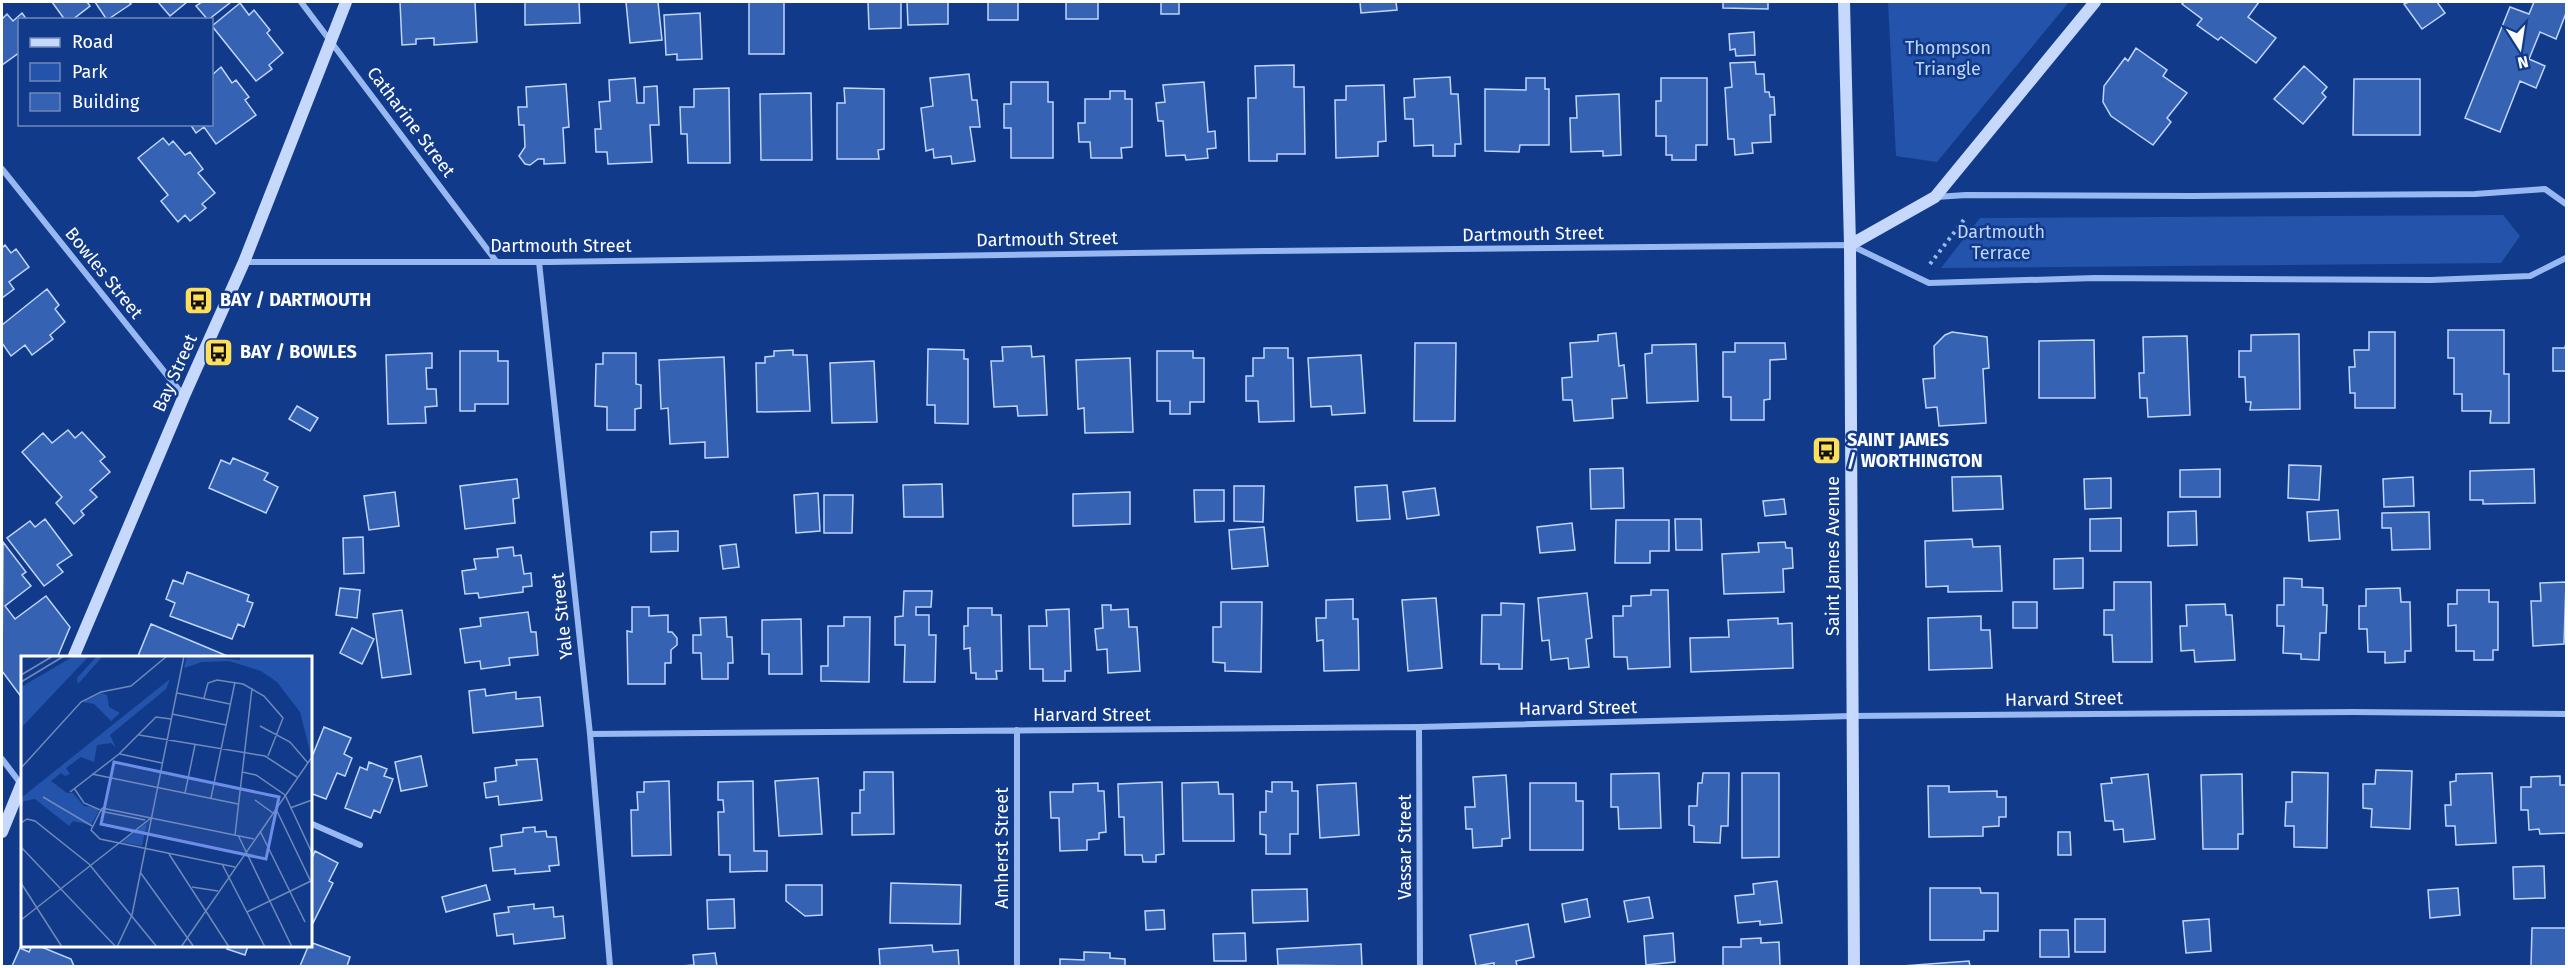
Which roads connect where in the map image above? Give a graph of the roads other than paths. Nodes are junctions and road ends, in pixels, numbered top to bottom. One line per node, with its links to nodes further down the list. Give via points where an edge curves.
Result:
1 (302, 2): 5 (street, Catharine Street)
2 (346, 2): 5 (main road, Bay Street)
3 (1844, 2): 9 (main road, Saint James Avenue)
4 (2095, 2): 7 (main road)
5 (330, 38): 11 (street, Catharine Street); 12 (main road, Bay Street)
6 (2, 169): 14 (street, Bowles Street)
7 (1935, 197): 8 (street, via 2475,194 2545,189); 9 (main road)
8 (2566, 204)
9 (1850, 245): 10 (street, via 1929,283 2095,278 2431,280 2530,276); 13 (street, Dartmouth Street); 17 (main road, Saint James Avenue)
10 (2566, 258)
11 (496, 261): 12 (street, Dartmouth Street); 13 (street, Dartmouth Street)
12 (244, 262): 14 (main road, Bay Street)
13 (539, 262): 20 (street, Yale Street)
14 (184, 396): 15 (main road, Bay Street)
15 (74, 656)
16 (2566, 714): 17 (street, Harvard Street)
17 (1852, 716): 18 (street, Harvard Street); 30 (main road, Saint James Avenue)
18 (1419, 727): 19 (street, Harvard Street); 29 (street, Vassar Street)
19 (1017, 730): 20 (street, Harvard Street); 28 (street, Amherst Street)
20 (590, 734): 27 (street, Yale Street)
21 (2, 759): 22 (street)
22 (21, 783)
23 (21, 786): 25 (main road)
24 (312, 824): 26 (street)
25 (2, 832)
26 (360, 844)
27 (610, 966)
28 (1017, 966)
29 (1420, 966)
30 (1854, 966)

